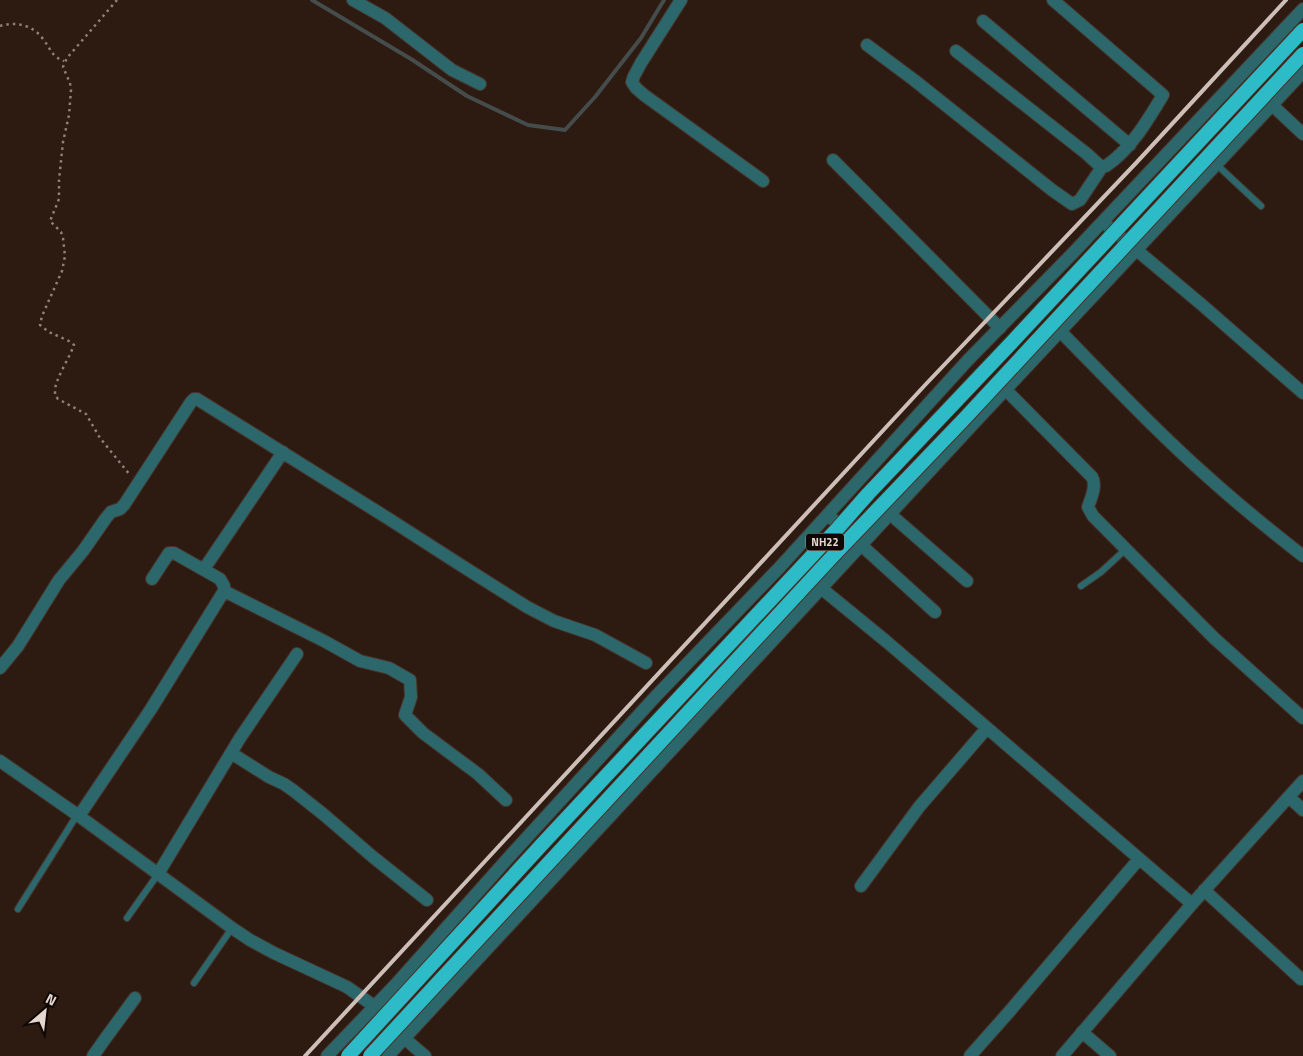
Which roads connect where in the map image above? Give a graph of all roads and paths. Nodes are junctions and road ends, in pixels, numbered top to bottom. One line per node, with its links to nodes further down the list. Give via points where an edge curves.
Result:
1 (117, 0): 12 (path)
2 (353, 0): 14 (street, via 385,18 452,70)
3 (681, 0): 21 (street, via 632,82 644,95)
4 (1053, 0): 17 (street, via 1163,94)
5 (1303, 9): 23 (street)
6 (983, 21): 17 (street)
7 (0, 26): 12 (path, via 14,23 32,28 56,58)
8 (1303, 30): 74 (highway, NH22, bridge)
9 (867, 45): 19 (street, via 1072,204 1080,200)
10 (956, 50): 19 (street)
11 (1303, 54): 75 (highway, NH22, bridge)
12 (64, 62): 30 (path, via 71,95 63,142 59,199 50,221 64,238 65,256 40,325 74,346 57,382 56,396 88,416 100,438)
13 (1303, 72): 15 (street)
14 (480, 84)
15 (1272, 105): 16 (street); 20 (street)
16 (1303, 134)
17 (1130, 144): 19 (street, via 1109,164)
18 (833, 160): 25 (street)
19 (1094, 160)
20 (1216, 164): 22 (lane); 24 (street)
21 (763, 181)
22 (1261, 206)
23 (1103, 222): 24 (street); 25 (street)
24 (1136, 250): 26 (street); 28 (street)
25 (1000, 328): 32 (street)
26 (1060, 332): 27 (street); 35 (street, via 1209,479)
27 (1005, 389): 31 (street); 34 (street, via 1092,477 1094,486 1083,507)
28 (1303, 393)
29 (283, 452): 30 (street, via 195,399); 36 (street); 44 (street, via 527,607 554,621 595,635)
30 (138, 484): 45 (street, via 122,507 106,518 59,580 18,646)
31 (890, 514): 33 (street); 38 (street)
32 (828, 515): 33 (street); 64 (street, via 656,696)
33 (861, 545): 40 (street); 42 (street)
34 (1126, 549): 39 (lane); 46 (street, via 1214,638)
35 (1303, 556)
36 (204, 569): 37 (street, via 172,552); 41 (street, via 223,582)
37 (152, 579)
38 (967, 581)
39 (1081, 586)
40 (821, 588): 47 (street); 67 (street)
41 (224, 591): 52 (street, via 360,661 389,668 410,680 411,698 406,715 423,733 478,774); 54 (street, via 151,709)
42 (935, 612)
43 (297, 654): 48 (street)
44 (646, 662)
45 (0, 668)
46 (1303, 718)
47 (987, 728): 55 (street); 57 (street, via 919,807)
48 (231, 753): 56 (street); 59 (street, via 294,791)
49 (0, 761): 54 (street)
50 (1303, 781): 51 (street)
51 (1289, 797): 53 (street); 58 (street)
52 (506, 800)
53 (1303, 810)
54 (78, 815): 56 (street); 61 (lane)
55 (1139, 859): 60 (street); 78 (street)
56 (158, 874): 62 (lane); 63 (street)
57 (861, 886)
58 (1204, 890): 60 (street); 65 (street)
59 (427, 900)
60 (1192, 904): 70 (street)
61 (18, 909)
62 (126, 918)
63 (232, 928): 66 (lane); 69 (street, via 274,953 347,986)
64 (416, 962): 67 (street); 69 (street)
65 (1301, 979)
66 (194, 983)
67 (448, 990): 71 (street)
68 (135, 998): 72 (street)
69 (374, 1006): 73 (street)
70 (1082, 1032): 79 (street); 80 (street)
71 (404, 1038): 76 (street); 77 (street)
72 (93, 1056)
73 (327, 1056)
74 (348, 1056)
75 (370, 1056)
76 (388, 1056)
77 (424, 1056)
78 (970, 1056)
79 (1062, 1056)
80 (1110, 1056)

